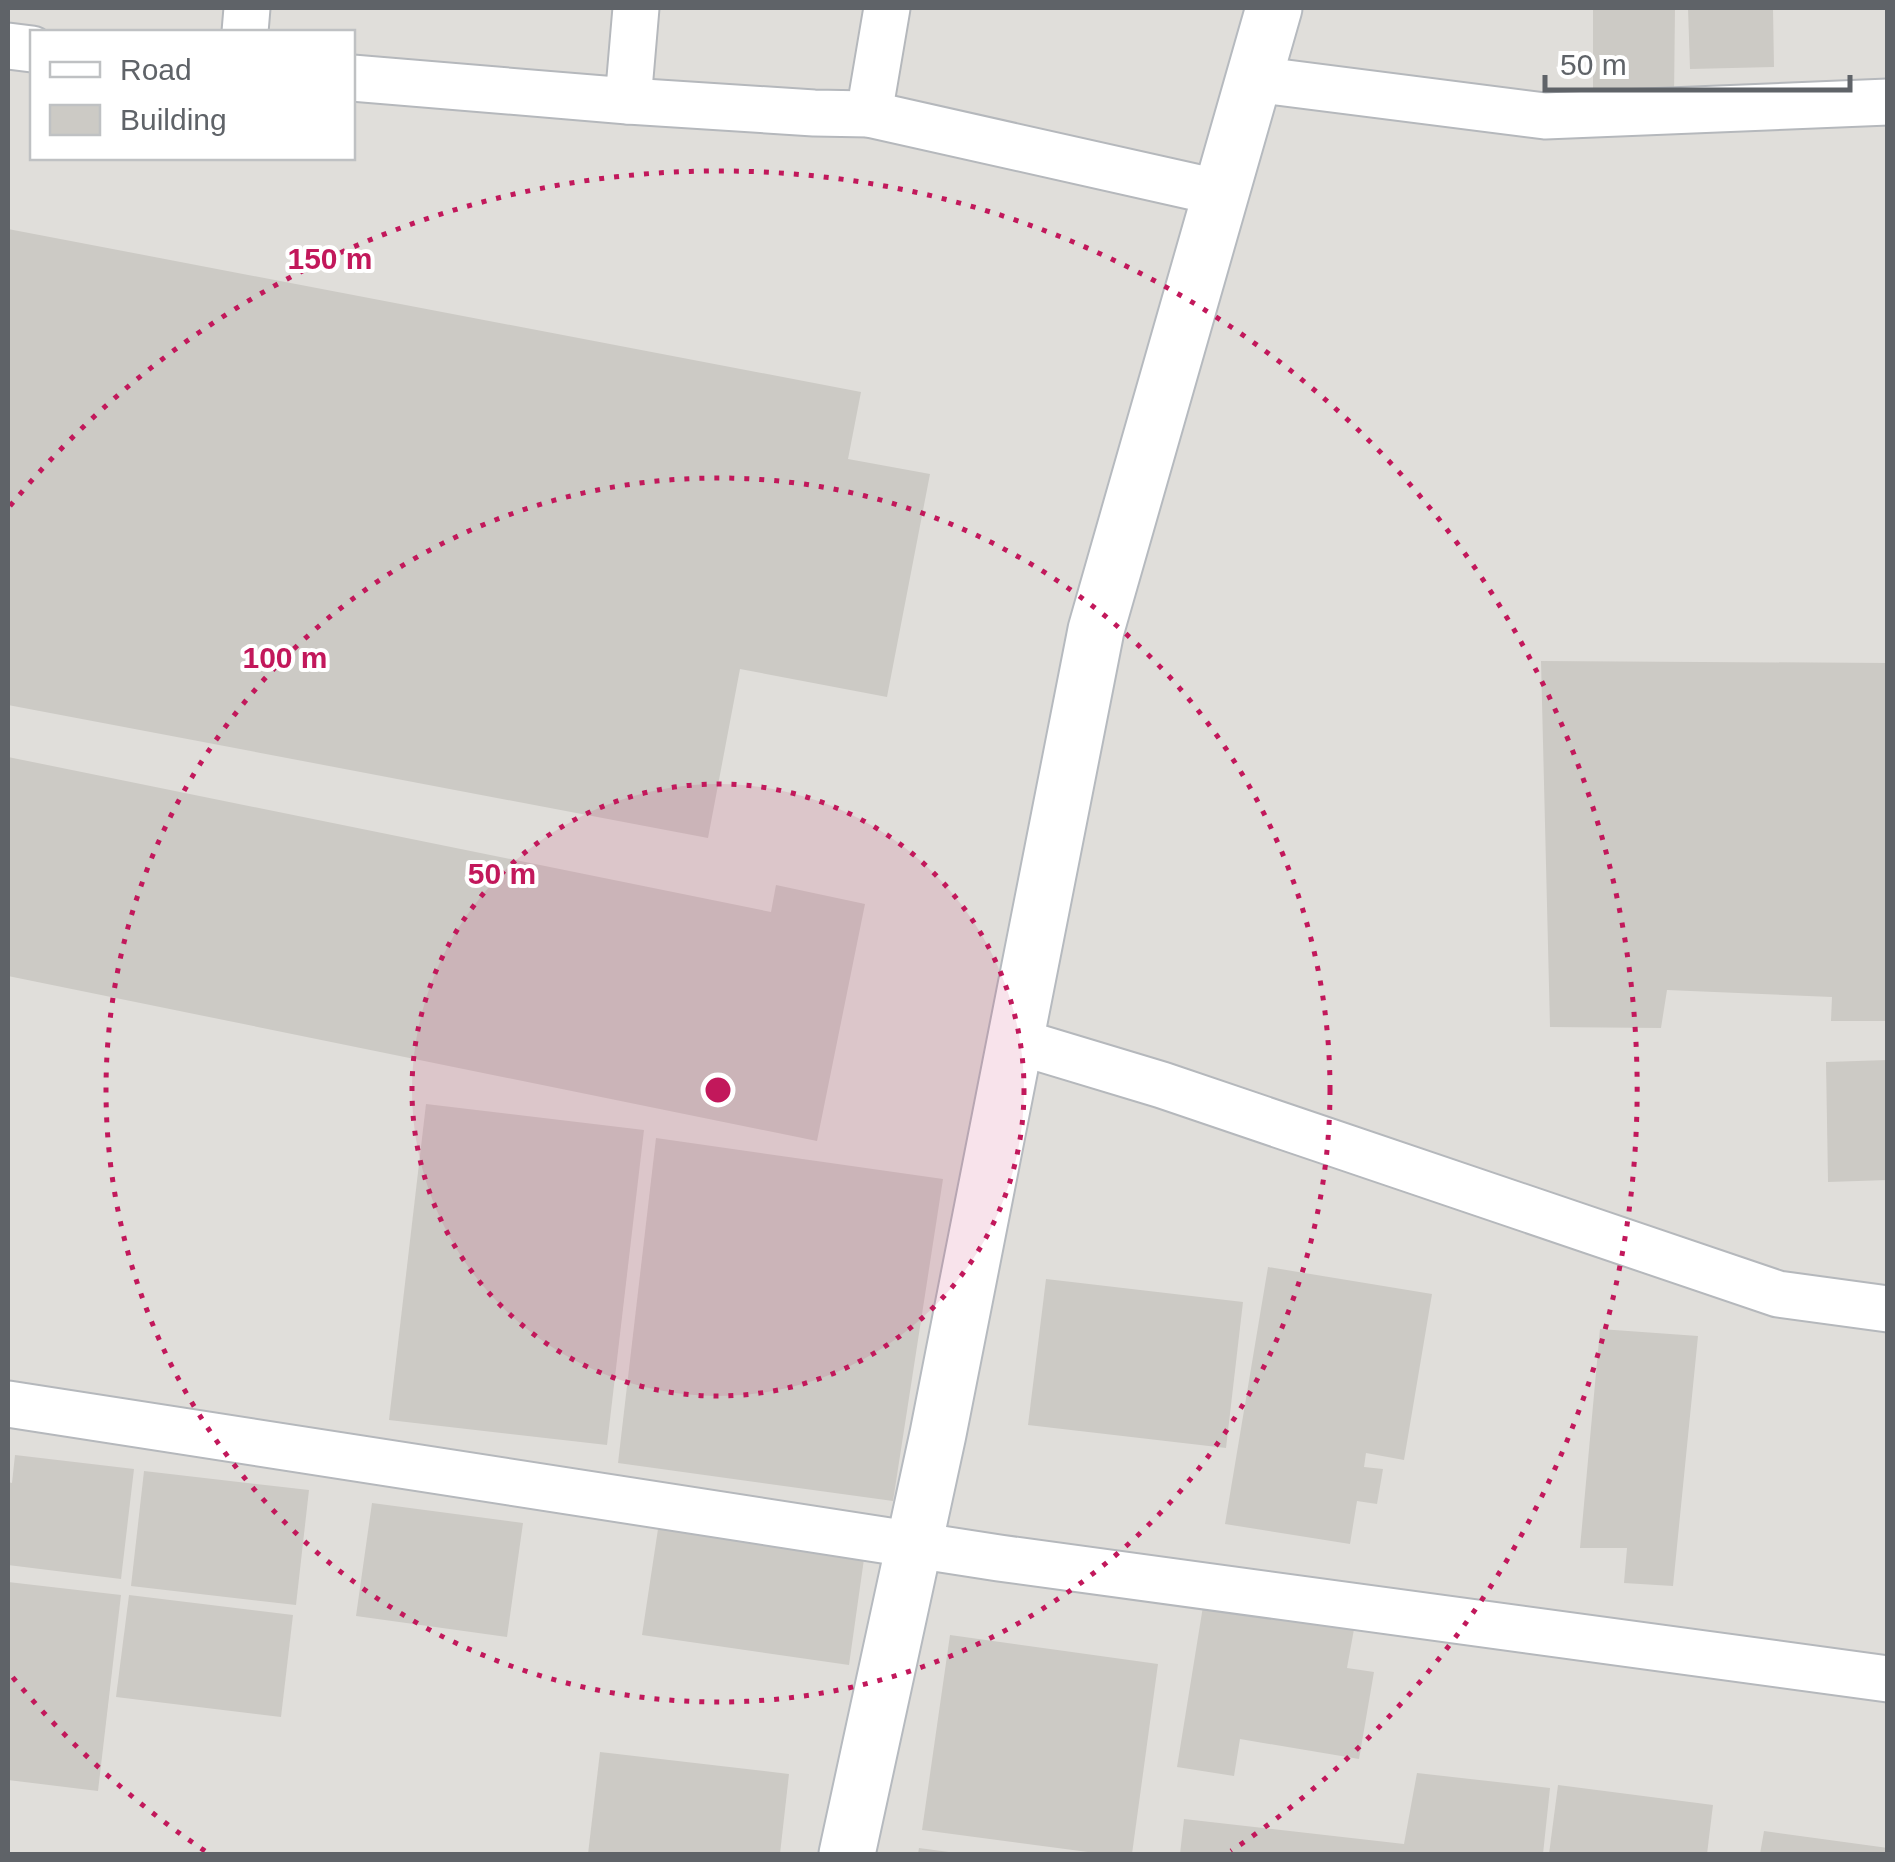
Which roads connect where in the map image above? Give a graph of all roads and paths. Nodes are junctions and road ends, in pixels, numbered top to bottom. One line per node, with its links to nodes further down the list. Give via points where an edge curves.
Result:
1 (636, 8): 6 (street)
2 (887, 8): 8 (street)
3 (1274, 8): 5 (street)
4 (355, 78): 6 (street)
5 (1254, 79): 7 (street, via 1545,116); 9 (street)
6 (628, 101): 8 (street)
7 (1888, 102)
8 (869, 114): 9 (street)
9 (1221, 193): 10 (street, via 1096,630)
10 (1016, 1040): 11 (street, via 1778,1294); 13 (street)
11 (1888, 1310)
12 (8, 1404): 13 (street)
13 (915, 1545): 14 (street); 15 (street)
14 (1888, 1679)
15 (847, 1854)

